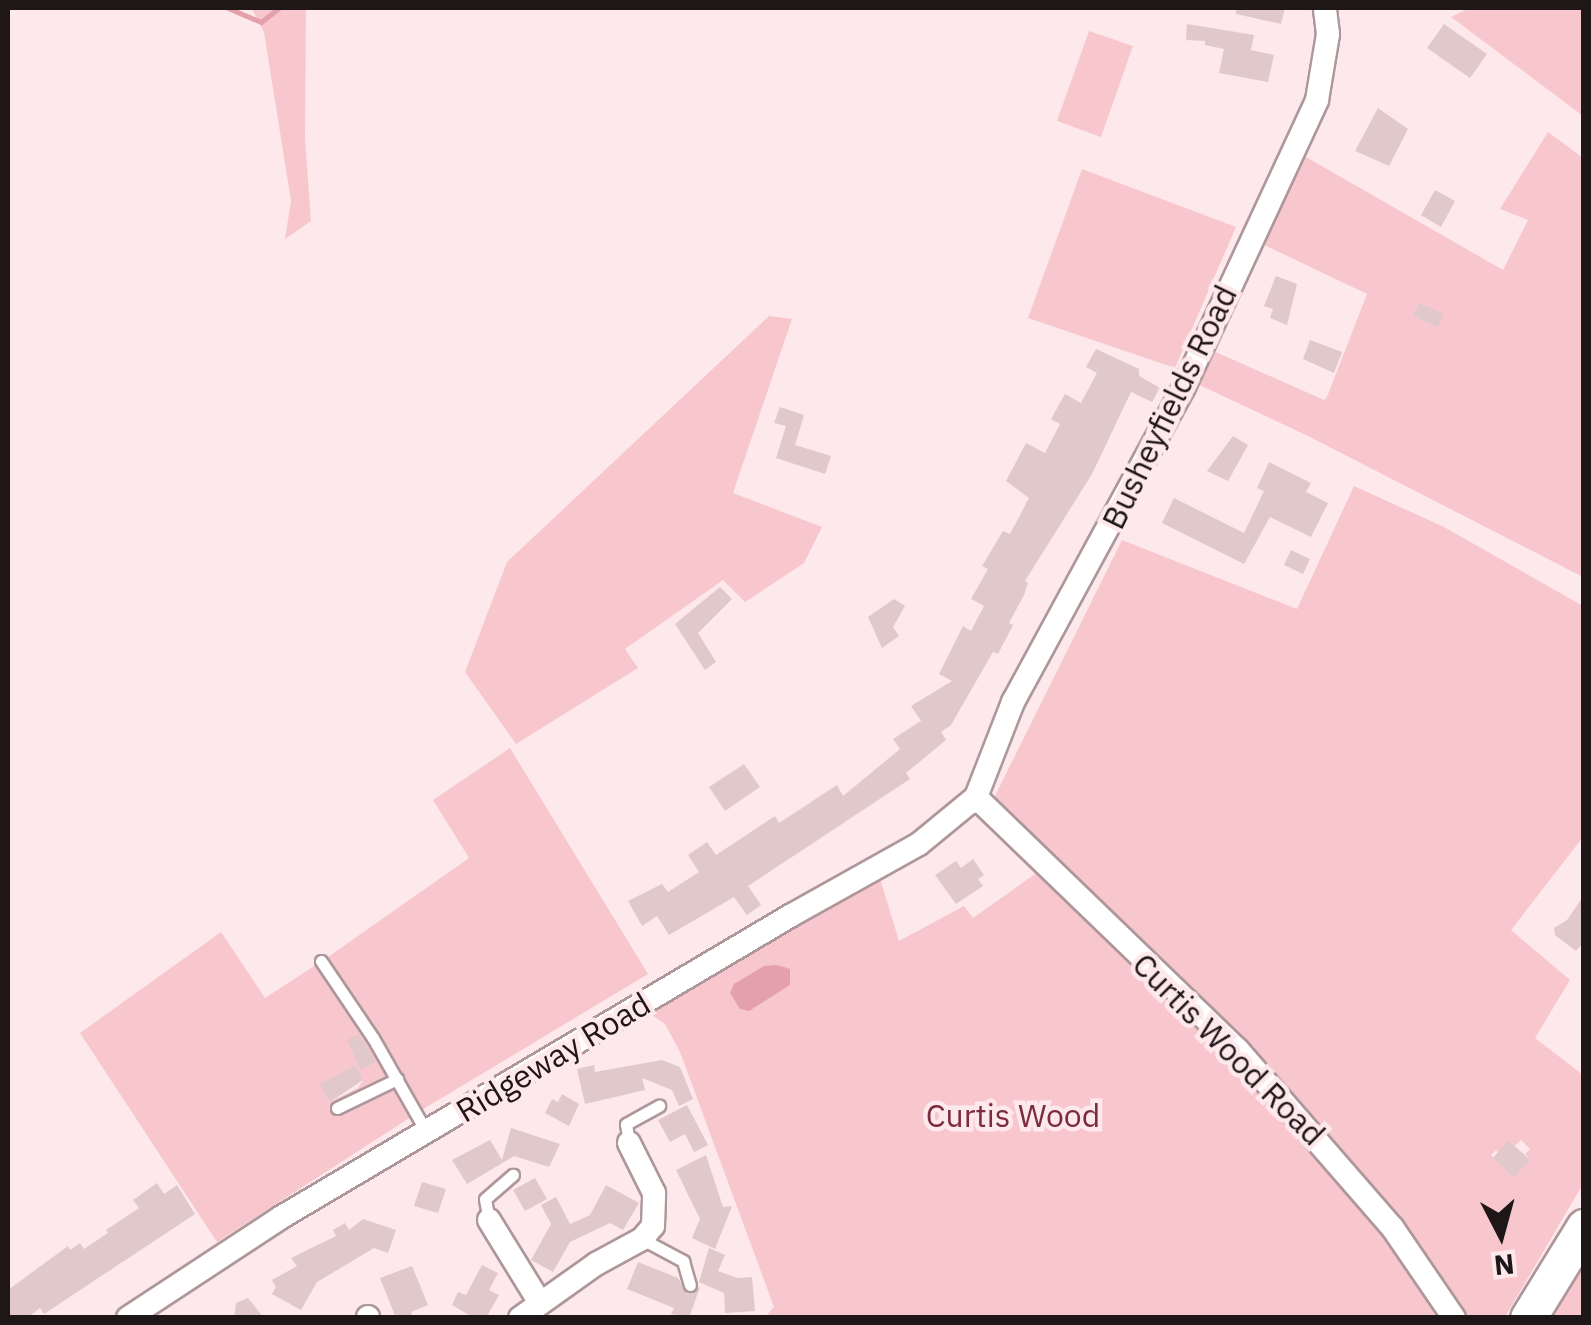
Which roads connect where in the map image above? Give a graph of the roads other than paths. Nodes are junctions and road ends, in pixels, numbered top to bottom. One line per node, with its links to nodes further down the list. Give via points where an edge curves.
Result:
1 (1326, 8): 2 (street, Busheyfields Road, via 1317,100 1184,387 1013,702)
2 (976, 800): 7 (street, Ridgeway Road, via 919,844); 16 (street, Curtis Wood Road, via 1238,1050 1392,1227)
3 (321, 961): 4 (lane)
4 (398, 1079): 6 (lane); 7 (lane)
5 (659, 1106): 8 (lane, via 626,1124)
6 (338, 1108)
7 (427, 1133): 15 (street, Ridgeway Road, via 280,1218)
8 (629, 1143): 12 (street, via 654,1193 653,1226)
9 (514, 1175): 10 (lane, via 485,1199)
10 (489, 1220): 14 (street)
11 (1584, 1227): 17 (main road)
12 (642, 1239): 13 (lane, via 684,1261); 14 (street)
13 (690, 1285)
14 (529, 1313)
15 (128, 1318)
16 (1454, 1318)
17 (1528, 1318)

